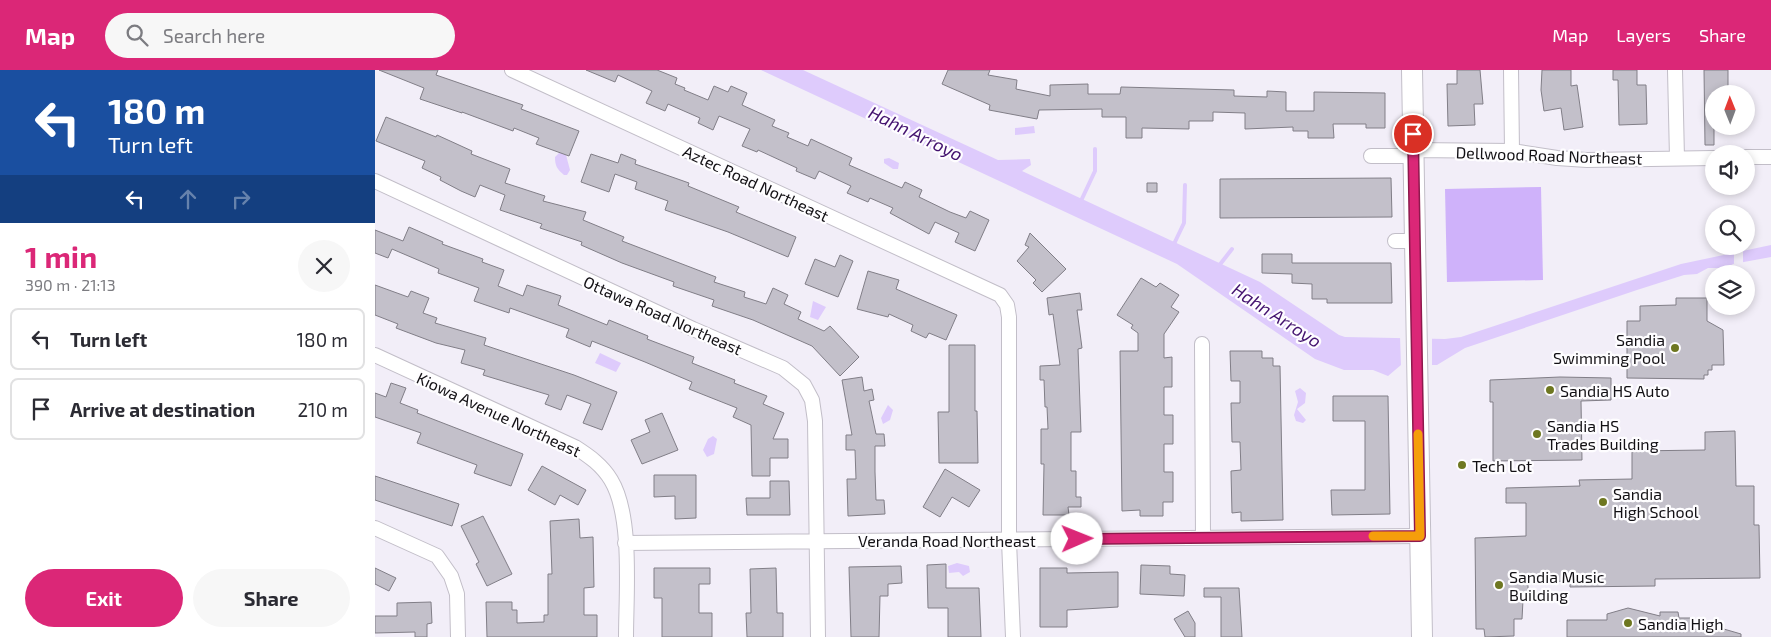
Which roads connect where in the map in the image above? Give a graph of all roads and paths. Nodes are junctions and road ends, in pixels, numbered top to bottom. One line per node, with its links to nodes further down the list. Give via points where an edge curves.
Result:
1 (512, 70): 21 (street, Aztec Road Northeast, via 1000,295 1007,305 1009,317)
2 (1412, 70): 6 (street)
3 (1511, 70): 5 (street)
4 (1675, 70): 10 (street)
5 (1512, 152): 6 (street, Dellwood Road Northeast); 10 (street, Dellwood Road Northeast, via 1587,160)
6 (1413, 153): 7 (street); 14 (street)
7 (1371, 156)
8 (1755, 157): 9 (street)
9 (1771, 157)
10 (1677, 158): 11 (street, Dellwood Road Northeast)
11 (1705, 158)
12 (375, 181): 20 (street, Ottawa Road Northeast, via 783,368 805,385 813,400 815,420)
13 (1395, 241): 14 (street)
14 (1415, 242): 18 (street)
15 (1203, 344): 19 (street)
16 (375, 355): 22 (street, Kiowa Avenue Northeast, via 575,447 596,461 615,489 623,512)
17 (375, 528): 23 (street, via 437,556 451,576 457,594)
18 (1420, 536): 19 (street, Veranda Road Northeast); 27 (street)
19 (1203, 537): 21 (street, Veranda Road Northeast)
20 (817, 541): 21 (street, Veranda Road Northeast); 22 (street, Veranda Road Northeast); 25 (street, Ottawa Road Northeast)
21 (1009, 541): 26 (street)
22 (625, 543): 24 (street, Kiowa Avenue Northeast)
23 (458, 637)
24 (626, 637)
25 (818, 637)
26 (1013, 637)
27 (1422, 637)

